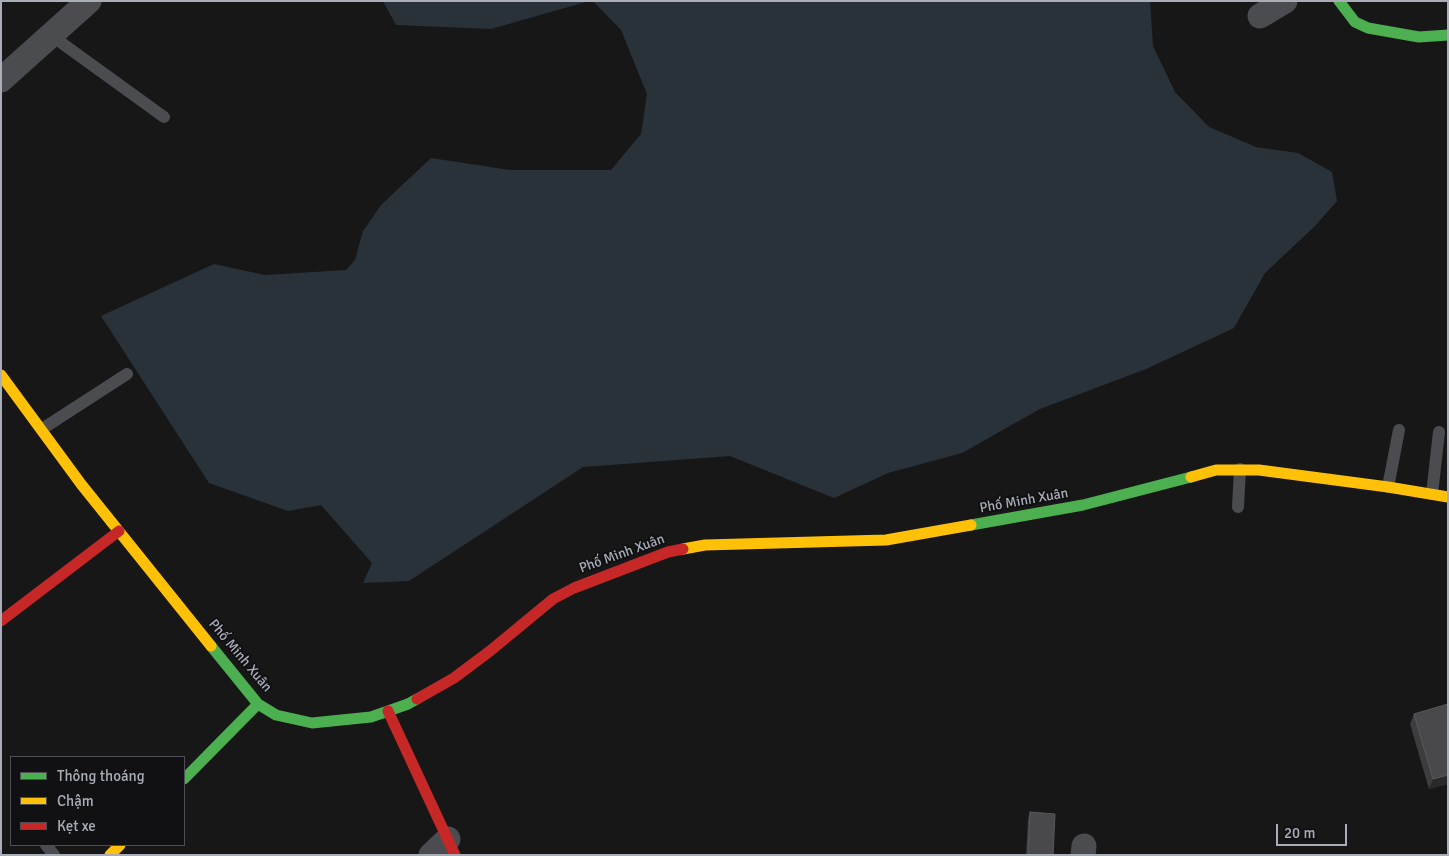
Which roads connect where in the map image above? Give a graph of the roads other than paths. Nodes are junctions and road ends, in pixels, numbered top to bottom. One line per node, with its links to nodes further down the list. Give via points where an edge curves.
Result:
1 (89, 1): 5 (street)
2 (1285, 1): 4 (street)
3 (1339, 1): 6 (street, via 1355,22 1368,28 1419,37)
4 (1260, 16)
5 (52, 36): 7 (street); 8 (lane)
6 (1448, 36)
7 (1, 80)
8 (164, 117)
9 (127, 374): 11 (lane)
10 (1, 375): 11 (street, Phố Minh Xuân)
11 (42, 429): 19 (street, Phố Minh Xuân)
12 (1399, 430): 15 (lane)
13 (1439, 432): 16 (lane)
14 (1240, 469): 15 (street, Phố Minh Xuân); 18 (lane); 22 (street, Phố Minh Xuân, via 1216,470 1083,505 886,540 705,545 668,552 552,599 454,678 408,704)
15 (1388, 487): 16 (street, Phố Minh Xuân)
16 (1432, 494): 17 (street, Phố Minh Xuân)
17 (1448, 498)
18 (1238, 507)
19 (119, 531): 20 (street); 21 (street, Phố Minh Xuân)
20 (1, 621)
21 (258, 704): 22 (street, Phố Minh Xuân, via 276,715 312,723 371,717); 23 (street)
22 (388, 711): 25 (street)
23 (185, 778)
24 (119, 846): 26 (street)
25 (445, 849)
26 (110, 855)

